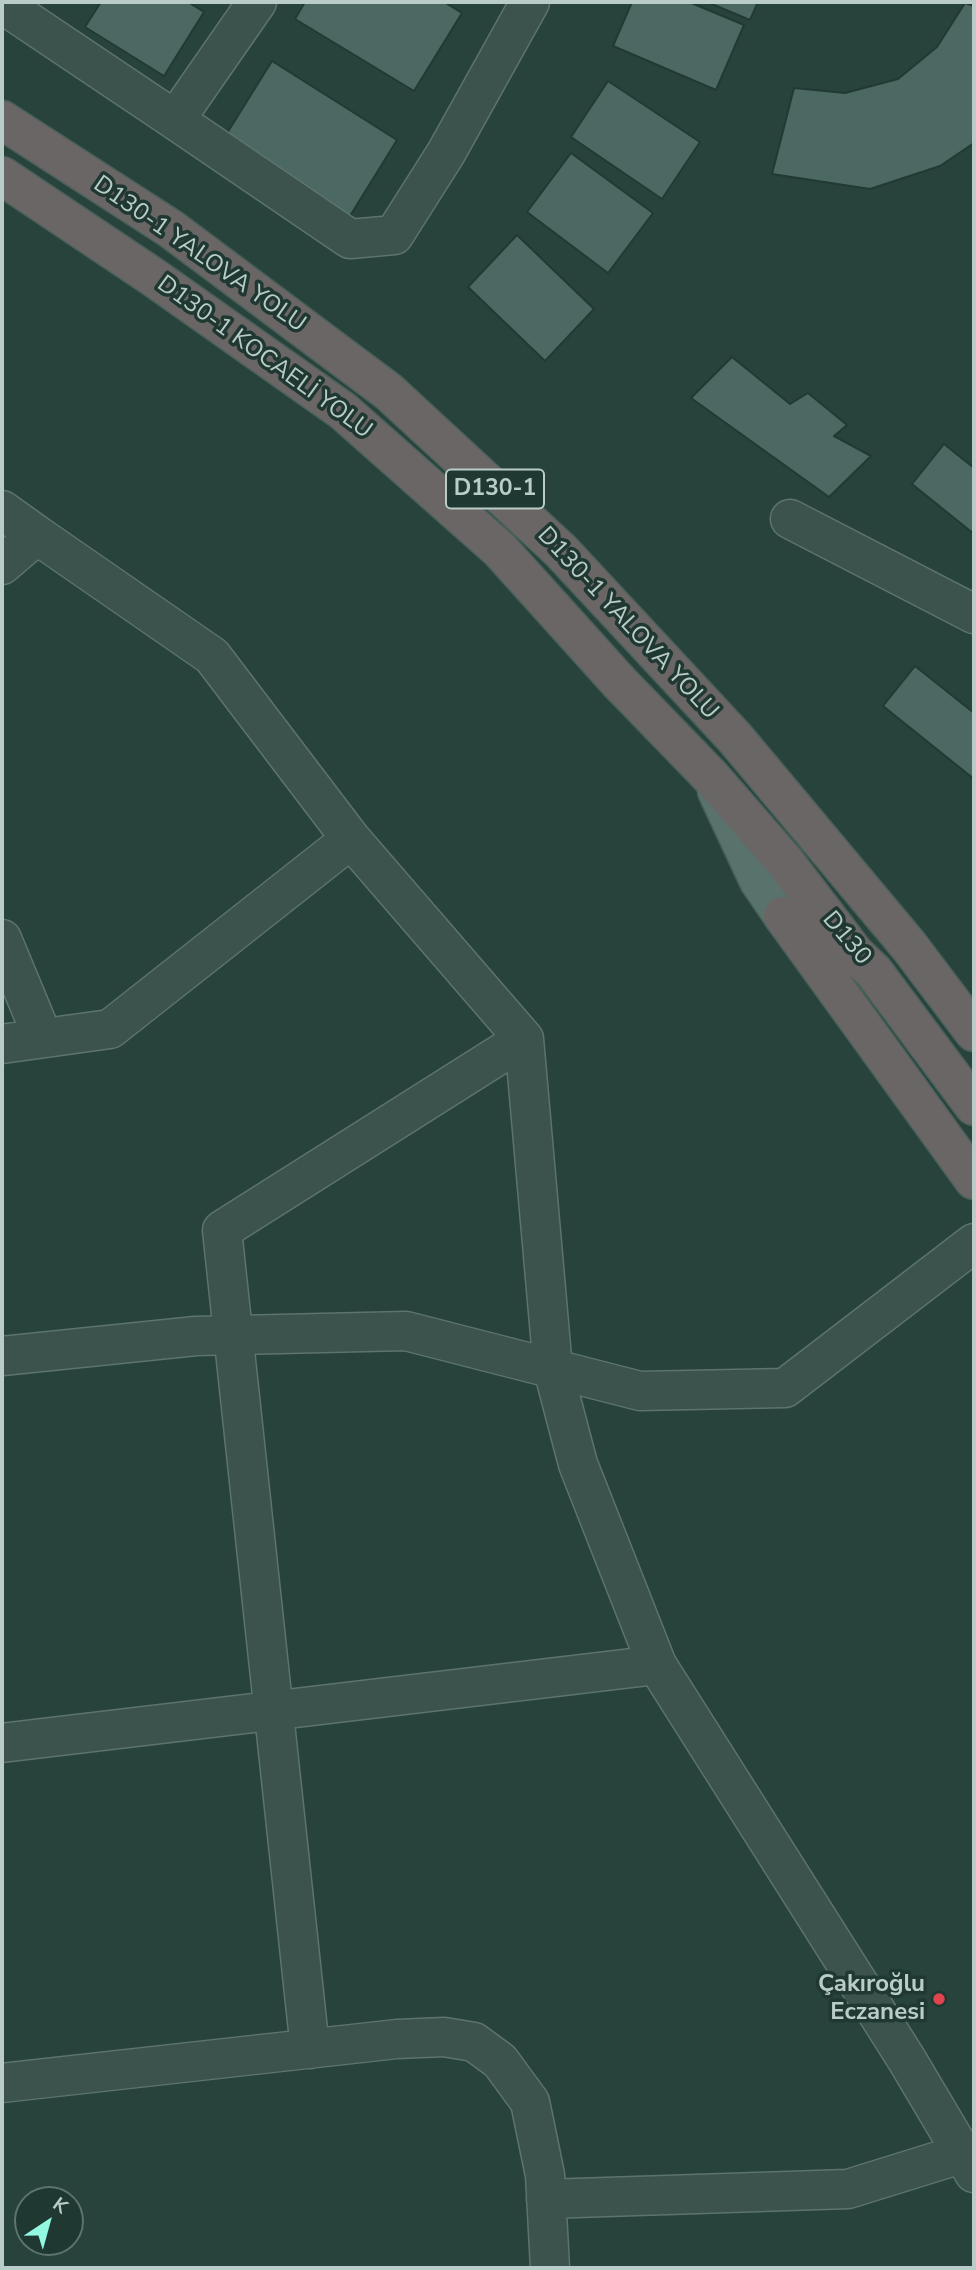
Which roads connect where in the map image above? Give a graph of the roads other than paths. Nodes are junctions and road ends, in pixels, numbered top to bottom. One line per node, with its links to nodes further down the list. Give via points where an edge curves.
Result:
1 (257, 2): 5 (street)
2 (530, 2): 5 (street, via 446,153 394,235 350,239)
3 (5, 5): 5 (street)
4 (2, 120): 16 (highway, D130-1 YALOVA YOLU / D130-1, via 171,229 389,392 561,551 735,738)
5 (175, 120)
6 (2, 176): 12 (highway, D130-1 KOCAELİ YOLU / D130-1, via 343,411 500,550)
7 (2, 510): 9 (street)
8 (790, 519): 11 (street)
9 (37, 535): 10 (street); 13 (street, via 212,656)
10 (2, 565)
11 (974, 614)
12 (710, 777): 14 (main road, via 759,881); 22 (highway, D130, via 874,972)
13 (351, 839): 19 (street, via 110,1029); 20 (street)
14 (783, 916): 23 (highway)
15 (2, 939): 19 (street)
16 (909, 946): 17 (highway); 18 (highway, D130-1)
17 (974, 986)
18 (974, 1032)
19 (43, 1038): 21 (street)
20 (524, 1039): 25 (street, via 222,1230); 27 (street)
21 (2, 1044)
22 (974, 1106)
23 (974, 1180)
24 (974, 1243): 27 (street, via 785,1388 640,1391)
25 (232, 1335): 26 (street); 27 (street, via 406,1331); 29 (street)
26 (2, 1356)
27 (553, 1369): 28 (street, via 578,1464)
28 (657, 1665): 29 (street); 33 (street)
29 (273, 1710): 30 (street); 31 (street)
30 (2, 1743)
31 (310, 2049): 32 (street); 34 (street, via 444,2037 474,2042 499,2061 530,2102)
32 (2, 2083)
33 (969, 2163): 34 (street, via 848,2189)
34 (546, 2199): 35 (street)
35 (550, 2268)

